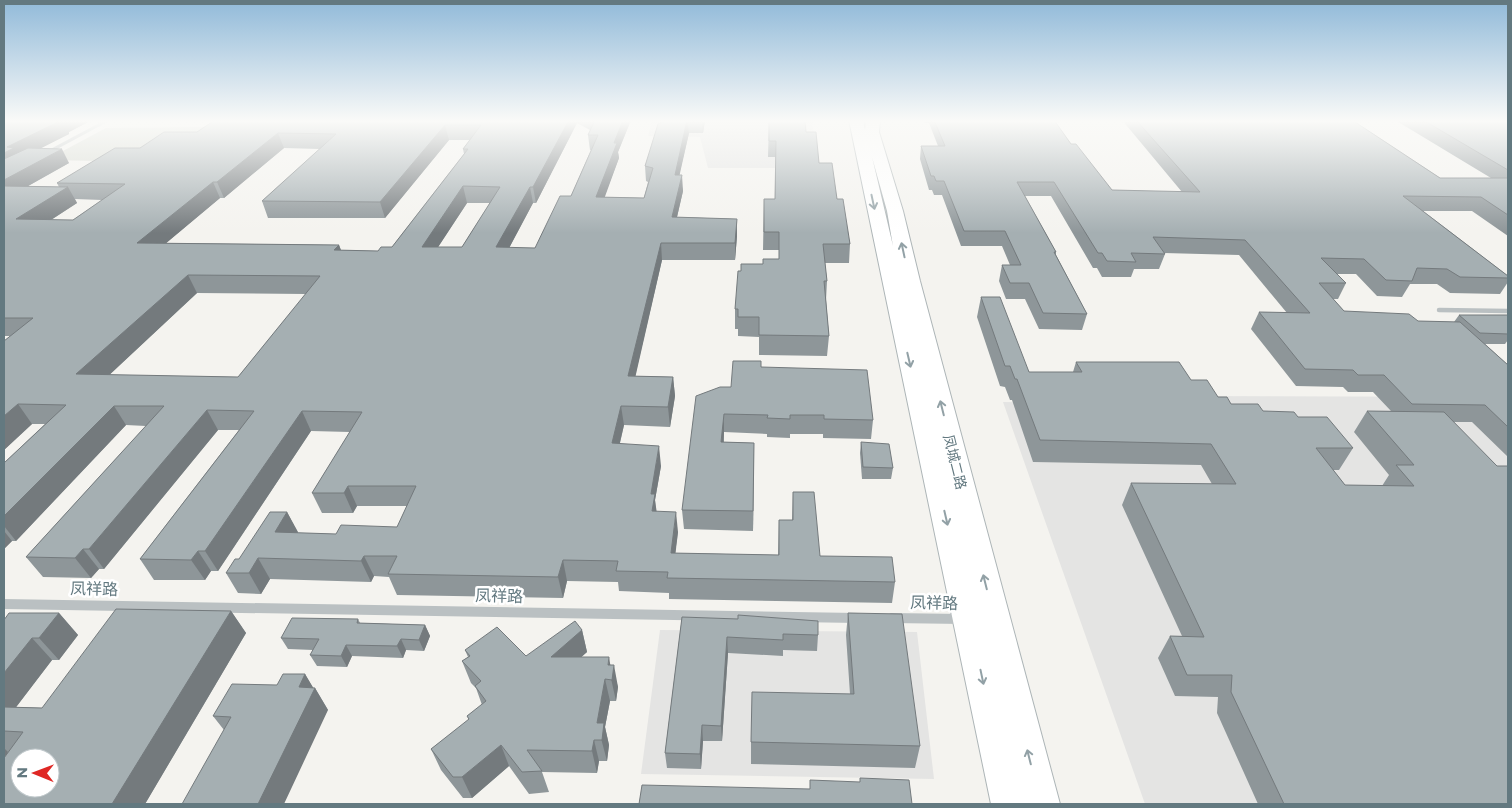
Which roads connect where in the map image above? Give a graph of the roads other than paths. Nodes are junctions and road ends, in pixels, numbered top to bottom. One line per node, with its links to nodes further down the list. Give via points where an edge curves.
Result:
1 (864, 158): 6 (main road, 凤城二路, one-way to 6, via 875,212)
2 (879, 158): 6 (main road, 凤城二路, one-way to 2, via 895,211)
3 (1438, 310): 4 (street)
4 (1508, 311)
5 (4, 604): 6 (street, 凤祥路)
6 (982, 619): 7 (main road, 凤城二路, one-way to 7); 8 (main road, 凤城二路, one-way to 6)
7 (1010, 804)
8 (1041, 804)

